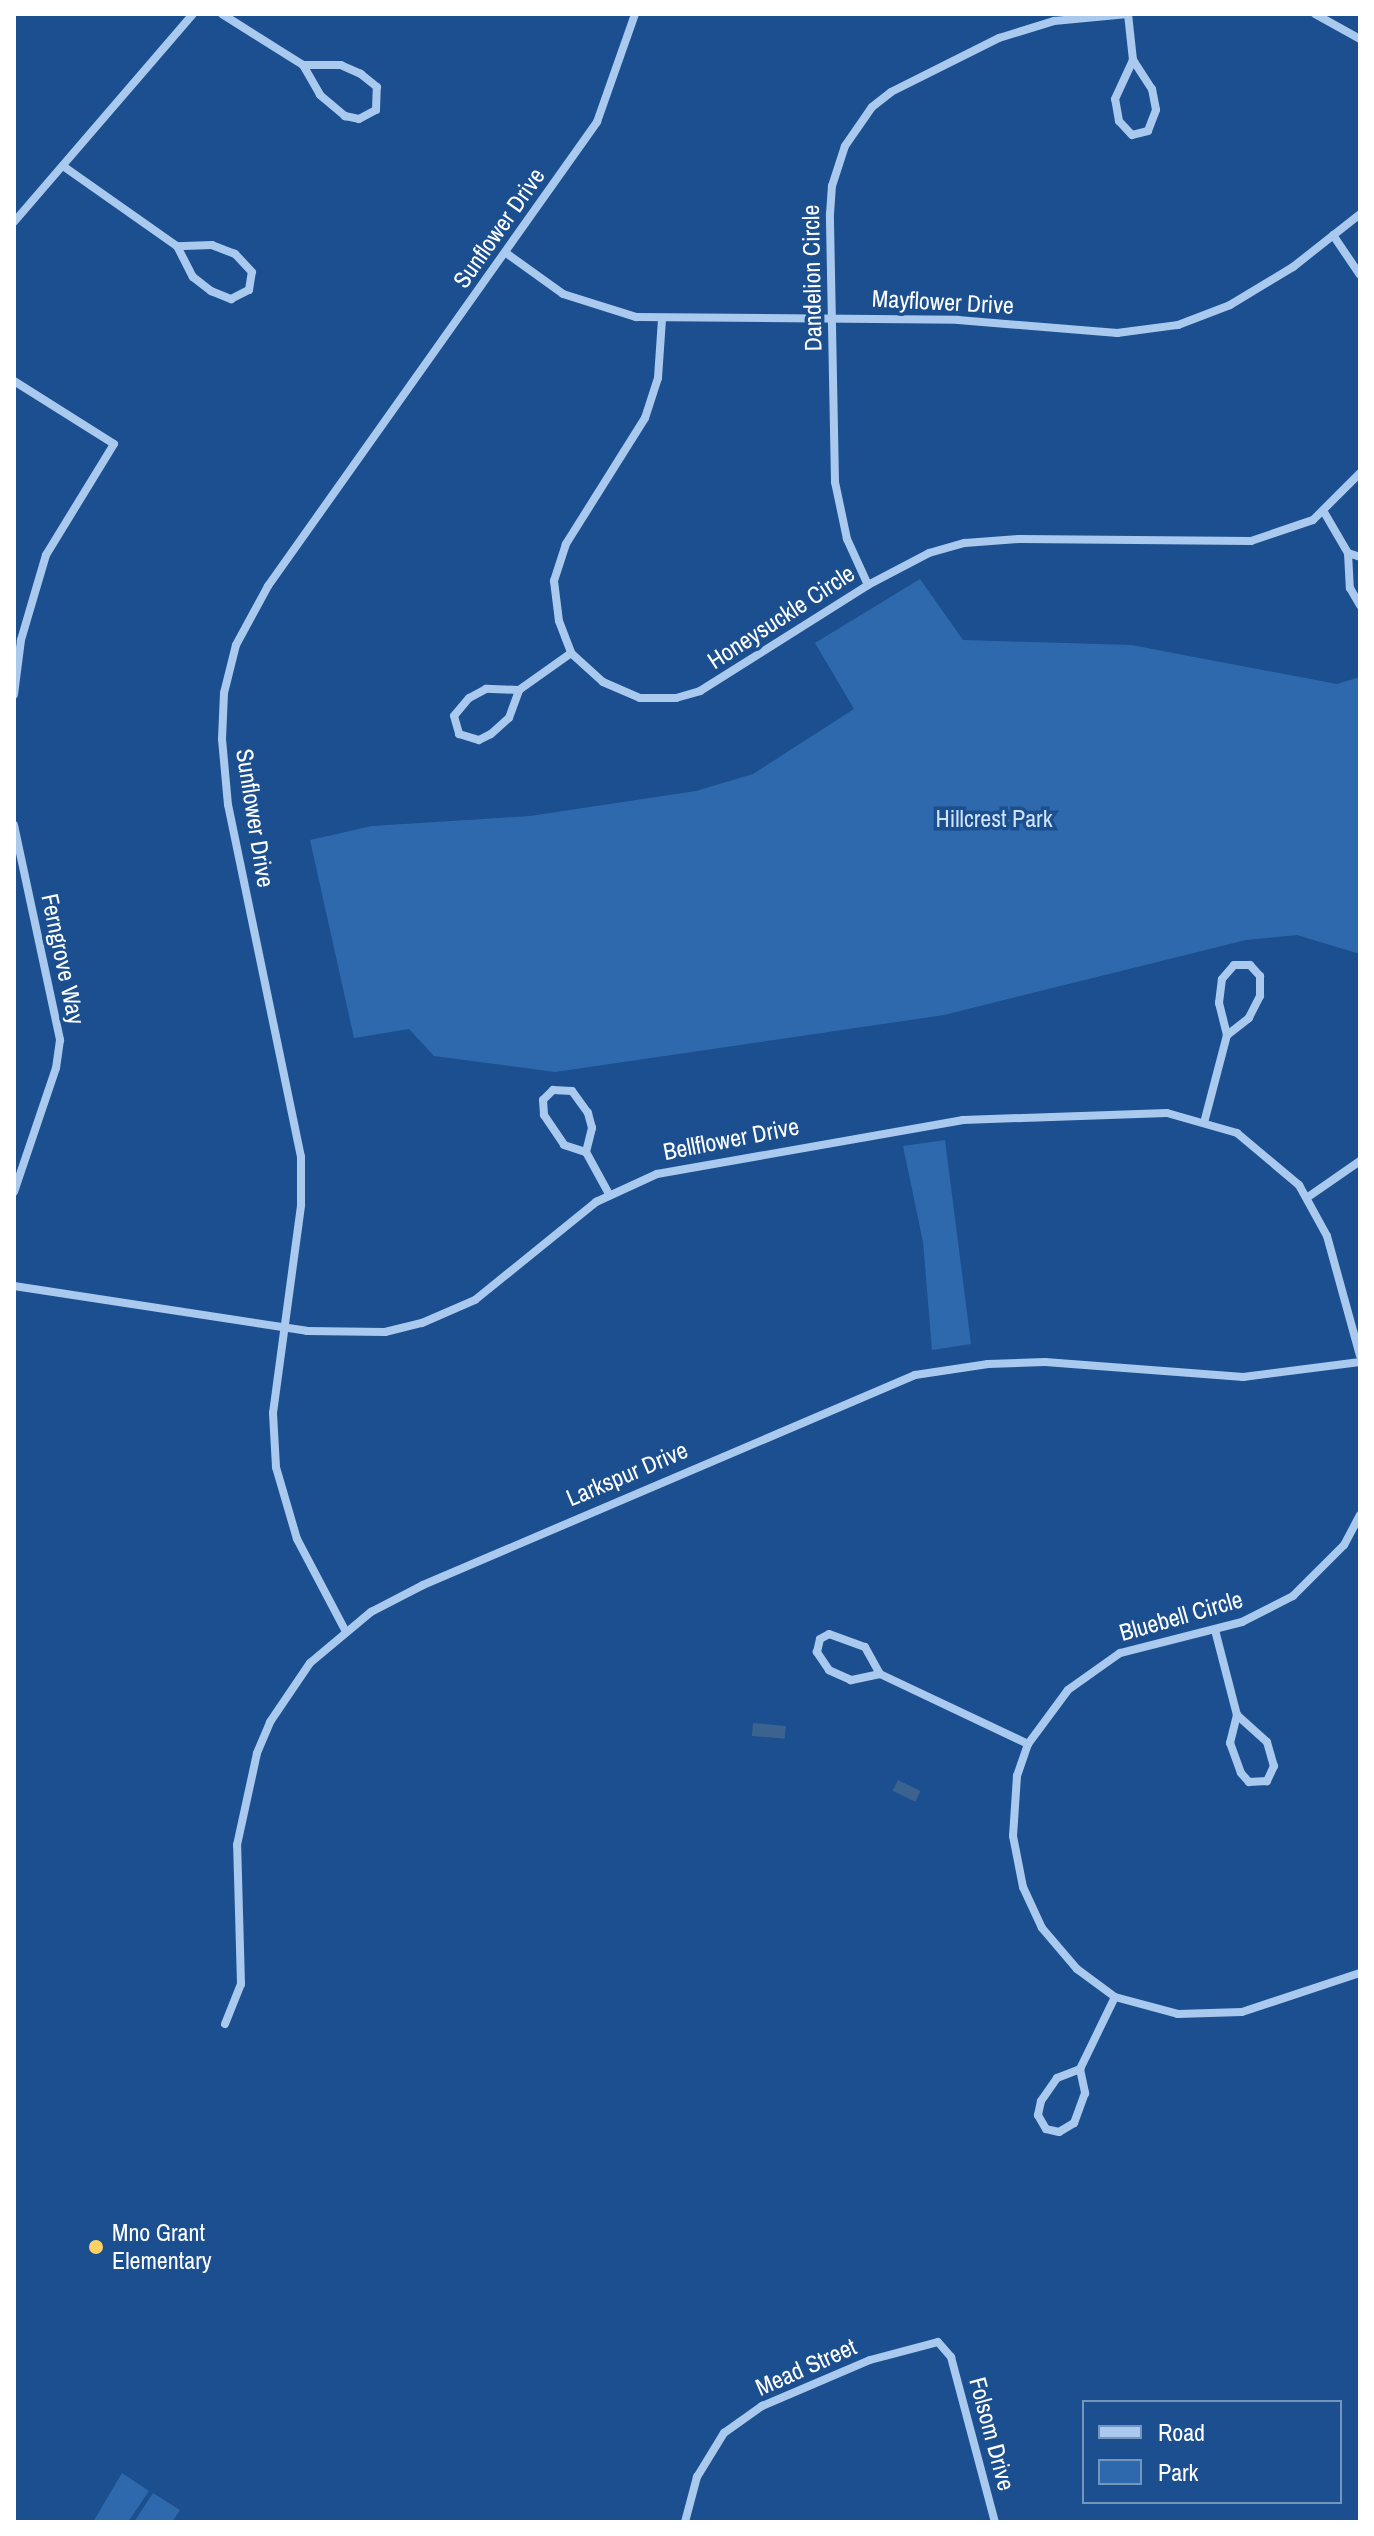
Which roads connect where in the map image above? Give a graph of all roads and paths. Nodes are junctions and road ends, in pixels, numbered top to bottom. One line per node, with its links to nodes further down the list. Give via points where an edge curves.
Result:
1 (193, 14): 9 (street)
2 (222, 14): 8 (street)
3 (635, 14): 14 (street, Sunflower Drive, via 597,122)
4 (1128, 14): 7 (street); 16 (street, Dandelion Circle, via 1016,31 913,79 872,107 845,146 832,186)
5 (1315, 14): 6 (street)
6 (1360, 39)
7 (1133, 60): 7 (street, via 1115,99 1119,121 1132,135 1148,131 1156,110 1152,89)
8 (303, 65): 8 (street, via 320,95 345,116 366,118 376,110 377,87 361,74 341,65)
9 (63, 166): 11 (street); 13 (street)
10 (1360, 214): 12 (street, Mayflower Drive)
11 (14, 222)
12 (1333, 235): 15 (street); 16 (street, Mayflower Drive, via 1254,293 1206,316 1151,330 1097,333 961,320)
13 (177, 246): 13 (street, via 193,277 211,291 231,299 249,290 252,272 235,254 212,245)
14 (506, 253): 17 (street, Mayflower Drive, via 583,303); 37 (street, Sunflower Drive, via 268,586 236,645 224,693 221,736 228,805 301,1157 301,1205)
15 (1360, 275)
16 (832, 318): 17 (street, Mayflower Drive); 23 (street, Dandelion Circle, via 837,504)
17 (662, 319): 25 (street, via 658,378 645,418 575,529 556,572 559,621)
18 (14, 381): 27 (street, via 114,444 46,555 21,640)
19 (1360, 473): 20 (street, Honeysuckle Circle)
20 (1324, 512): 21 (street); 23 (street, Honeysuckle Circle, via 1283,533 1229,543 965,543 912,559)
21 (1348, 553): 22 (street); 24 (street, via 1350,588)
22 (1360, 557)
23 (868, 585): 25 (street, Honeysuckle Circle, via 686,697 650,699 621,692)
24 (1360, 605)
25 (571, 653): 26 (street)
26 (519, 690): 26 (street, via 486,689 469,698 454,716 459,734 479,740 491,734 509,718)
27 (14, 695)
28 (14, 825): 33 (street, Ferngrove Way, via 60,1040 56,1068)
29 (1227, 1035): 29 (street, via 1249,1018 1260,996 1260,976 1250,965 1234,965 1222,979 1219,1003); 30 (street)
30 (1205, 1119): 34 (street, Bellflower Drive, via 1142,1112 963,1120 690,1165); 35 (street, Bellflower Drive, via 1258,1146)
31 (586, 1152): 31 (street, via 592,1128 588,1113 572,1091 553,1090 543,1100 544,1115 564,1145); 34 (street)
32 (1360, 1161): 35 (street)
33 (14, 1192)
34 (609, 1194): 37 (street, Bellflower Drive, via 496,1287 438,1317 385,1332)
35 (1308, 1197): 38 (street, Bellflower Drive, via 1327,1236)
36 (14, 1286): 37 (street, Bellflower Drive)
37 (285, 1328): 40 (street, Sunflower Drive, via 273,1413 276,1467 298,1541)
38 (1360, 1359): 40 (street, Larkspur Drive, via 1243,1377 1045,1362 988,1364 898,1380 423,1585)
39 (1360, 1515): 41 (street, Bluebell Circle, via 1344,1545 1293,1596)
40 (345, 1630): 47 (street, Larkspur Drive, via 287,1694 251,1771 237,1845 242,1975)
41 (1215, 1630): 43 (street); 44 (street, Bluebell Circle, via 1120,1653 1068,1690)
42 (880, 1674): 42 (street, via 844,1679 819,1659 820,1639 842,1635 865,1647); 44 (street)
43 (1237, 1715): 43 (street, via 1230,1743 1241,1773 1249,1782 1267,1781 1274,1766 1268,1744 1259,1730)
44 (1028, 1744): 46 (street, Bluebell Circle, via 1013,1807 1023,1887 1054,1946)
45 (1360, 1973): 46 (street, Bluebell Circle, via 1238,2012 1178,2014)
46 (1115, 1997): 48 (street)
47 (225, 2024)
48 (1080, 2069): 48 (street, via 1057,2078 1041,2101 1038,2115 1046,2129 1059,2132 1074,2123 1085,2093)
49 (951, 2357): 50 (street, Mead Street, via 938,2342 870,2360 762,2406 724,2433 697,2477); 51 (street, Folsom Drive)
50 (685, 2522)
51 (995, 2522)

